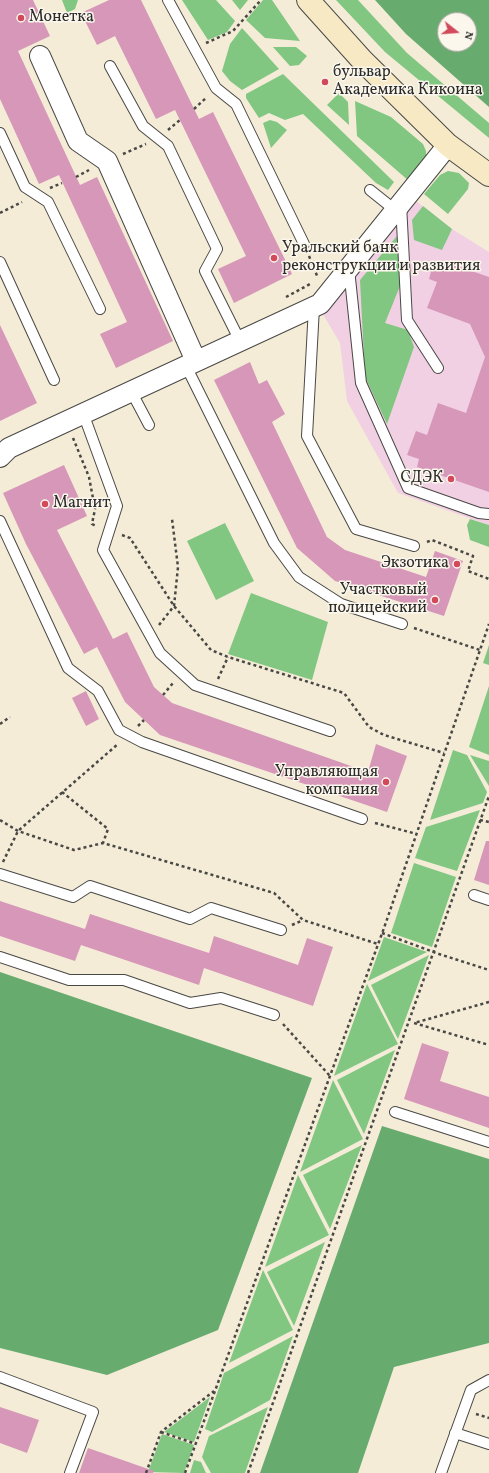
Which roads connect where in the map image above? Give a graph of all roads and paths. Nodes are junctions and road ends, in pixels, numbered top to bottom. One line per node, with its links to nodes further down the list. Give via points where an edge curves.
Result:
1 (168, 0): 4 (lane)
2 (261, 0): 4 (path, via 233,31)
3 (308, 0): 10 (main road, via 362,60)
4 (194, 48): 16 (lane, via 216,88 236,104)
5 (40, 56): 11 (street, via 78,141)
6 (110, 66): 9 (lane, via 143,126)
7 (180, 120): 9 (path)
8 (0, 133): 23 (lane, via 25,187 48,202)
9 (158, 139): 11 (path); 24 (lane, via 168,146 217,249 206,271)
10 (448, 145): 12 (main road); 15 (street)
11 (107, 161): 13 (path); 25 (street)
12 (489, 175)
13 (76, 177)
14 (370, 190): 15 (lane)
15 (398, 206): 18 (street); 26 (lane, via 407,320)
16 (304, 244): 20 (path)
17 (0, 262): 27 (lane)
18 (349, 267): 22 (street, via 320,304); 33 (lane, via 361,383 408,488)
19 (323, 274): 20 (path)
20 (318, 279): 21 (path)
21 (279, 301)
22 (314, 307): 24 (street); 37 (lane, via 307,436 356,529)
23 (100, 309)
24 (240, 341): 25 (street)
25 (191, 364): 28 (street); 40 (lane, via 274,543 299,577 341,604)
26 (438, 368)
27 (54, 380)
28 (131, 391): 29 (street); 30 (lane)
29 (83, 413): 32 (street, via 8,448); 36 (lane, via 117,506)
30 (149, 425)
31 (73, 438): 36 (path, via 89,477 95,509 92,524)
32 (0, 457)
33 (488, 514)
34 (172, 518): 39 (path, via 178,567)
35 (0, 521): 50 (lane, via 68,668 98,691 119,730)
36 (109, 530): 39 (path, via 130,538); 42 (lane, via 103,550)
37 (414, 546): 38 (path, via 432,540 473,556 468,571)
38 (489, 579)
39 (174, 606): 42 (path); 44 (path, via 211,650)
40 (402, 624): 43 (path)
41 (489, 624): 43 (path)
42 (151, 637): 45 (lane, via 160,654 195,684)
43 (480, 650): 51 (path)
44 (228, 657): 45 (path); 51 (path, via 344,693 369,727 384,735)
45 (213, 691): 49 (lane)
46 (10, 717): 48 (path)
47 (144, 720): 50 (path)
48 (0, 724)
49 (330, 731)
50 (128, 735): 52 (path); 54 (lane)
51 (444, 753): 59 (path)
52 (62, 792): 58 (path); 60 (path, via 108,829)
53 (489, 796): 56 (path)
54 (362, 819): 59 (path)
55 (0, 820): 58 (path)
56 (480, 820): 57 (path); 68 (path)
57 (489, 822)
58 (18, 831): 60 (path, via 74,850); 61 (path)
59 (417, 834): 66 (path)
60 (103, 843): 67 (path, via 274,893 303,920)
61 (0, 868)
62 (0, 874): 65 (lane, via 73,897 90,886 190,919 211,908)
63 (474, 895): 64 (lane)
64 (489, 900)
65 (281, 930)
66 (382, 933): 67 (path); 68 (path)
67 (378, 944): 76 (path)
68 (433, 952): 70 (path); 73 (path)
69 (0, 957): 72 (lane, via 69,980 124,980 190,1003 220,998)
70 (489, 970)
71 (489, 1002): 74 (path)
72 (274, 1014): 76 (path)
73 (408, 1022): 74 (path); 91 (path)
74 (414, 1023): 75 (path)
75 (489, 1046)
76 (330, 1076): 81 (path)
77 (395, 1112): 78 (lane)
78 (489, 1142)
79 (0, 1377): 88 (lane, via 93,1412)
80 (489, 1380): 85 (lane, via 471,1390)
81 (214, 1390): 84 (path); 86 (path)
82 (473, 1413): 83 (path)
83 (489, 1418)
84 (161, 1432): 86 (path); 89 (path)
85 (454, 1433): 87 (lane); 92 (lane)
86 (196, 1444): 90 (path)
87 (489, 1444)
88 (70, 1473)
89 (146, 1473)
90 (185, 1473)
91 (248, 1473)
92 (441, 1473)

